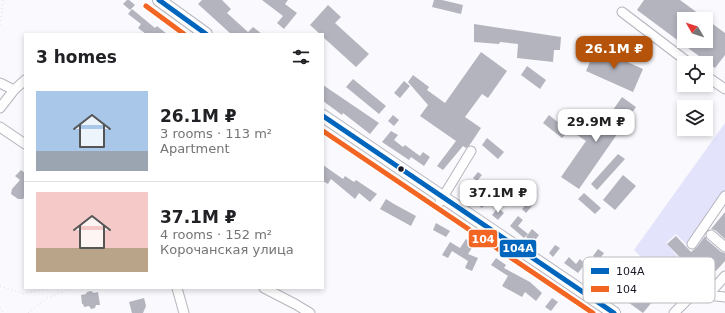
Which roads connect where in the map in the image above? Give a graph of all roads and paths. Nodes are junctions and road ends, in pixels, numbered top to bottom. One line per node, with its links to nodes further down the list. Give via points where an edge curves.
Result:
1 (3, 0): 5 (path)
2 (150, 0): 6 (main road)
3 (159, 0): 7 (main road)
4 (622, 12): 8 (street)
5 (0, 25)
6 (195, 33)
7 (205, 33)
8 (680, 56)
9 (24, 81): 12 (street)
10 (713, 81): 13 (street)
11 (0, 83): 12 (street)
12 (14, 90): 14 (street)
13 (725, 90)
14 (0, 108)
15 (324, 117): 21 (main road)
16 (324, 124): 21 (main road)
17 (0, 127): 18 (street)
18 (24, 143)
19 (471, 151): 21 (street)
20 (725, 196): 22 (street)
21 (442, 200): 33 (main road); 35 (main road)
22 (722, 210): 24 (street)
23 (711, 235): 25 (street)
24 (692, 244)
25 (725, 247)
26 (725, 276): 28 (street)
27 (0, 286): 29 (path, via 24,294)
28 (715, 287)
29 (46, 289)
30 (70, 289): 43 (path, via 47,298)
31 (177, 289): 44 (street)
32 (266, 289): 45 (street)
33 (583, 293)
34 (715, 296): 36 (street)
35 (583, 297)
36 (725, 297)
37 (591, 303): 46 (main road)
38 (599, 303): 47 (main road)
39 (685, 303): 41 (street)
40 (0, 307): 42 (path)
41 (677, 312)
42 (3, 313)
43 (28, 313)
44 (184, 313)
45 (310, 313)
46 (606, 313)
47 (614, 313)

